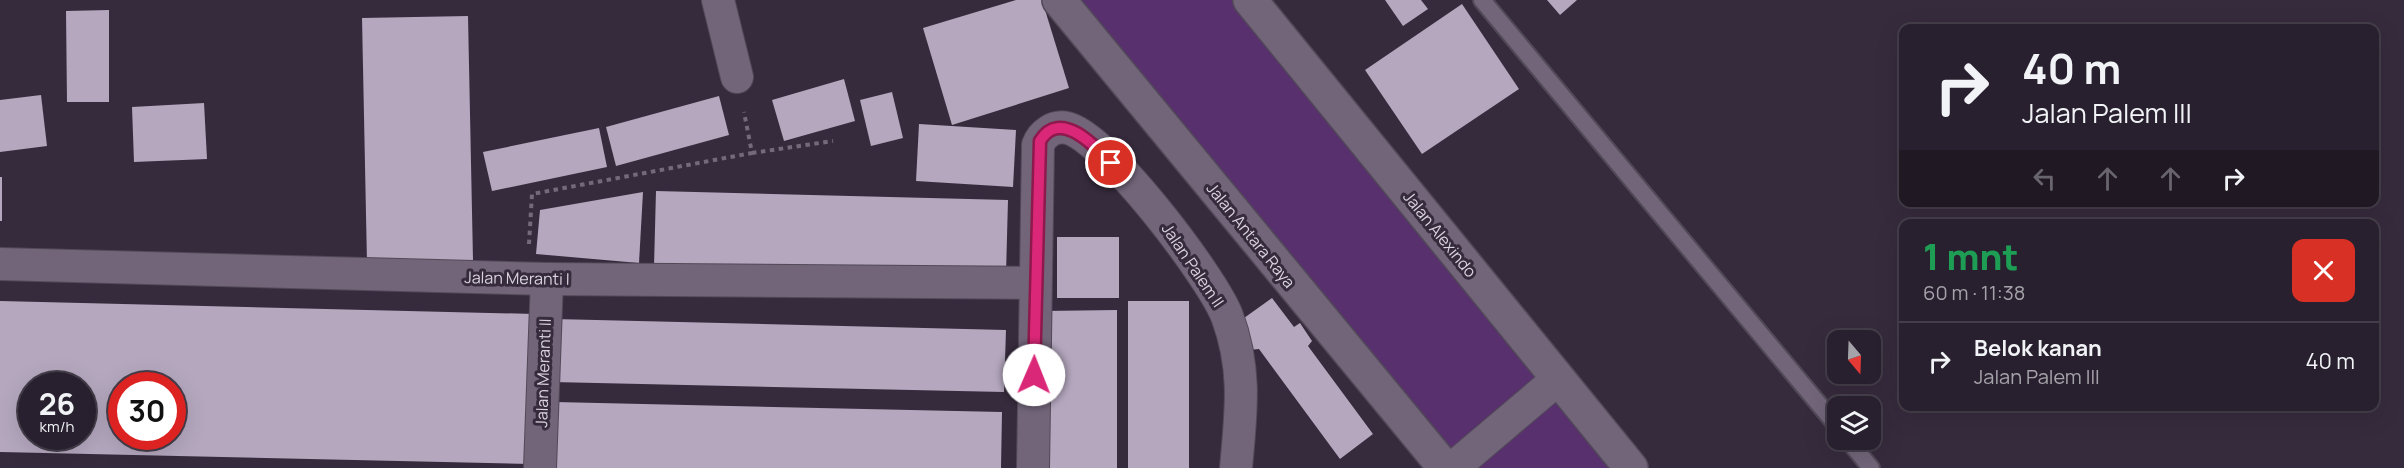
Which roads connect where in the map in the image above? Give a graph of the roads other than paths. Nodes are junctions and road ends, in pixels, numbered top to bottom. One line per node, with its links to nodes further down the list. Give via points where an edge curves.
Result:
1 (718, 0): 5 (street)
2 (1059, 0): 16 (street, Jalan Antara Raya)
3 (1250, 0): 9 (street, Jalan Alexindo)
4 (1482, 0): 10 (lane)
5 (737, 77)
6 (0, 264): 7 (street, Jalan Meranti I)
7 (537, 278): 8 (street, Jalan Meranti I); 13 (street, Jalan Meranti II)
8 (1034, 283): 14 (street); 15 (street, Jalan Palem II, via 1038,146 1042,137 1061,128 1074,131 1125,176 1173,232 1220,301 1239,353 1242,377)
9 (1558, 379): 12 (street); 17 (street, Jalan Alexindo)
10 (1827, 414)
11 (1856, 450): 18 (lane)
12 (1463, 459)
13 (540, 468)
14 (1033, 468)
15 (1236, 468)
16 (1445, 468)
17 (1631, 468)
18 (1871, 468)

